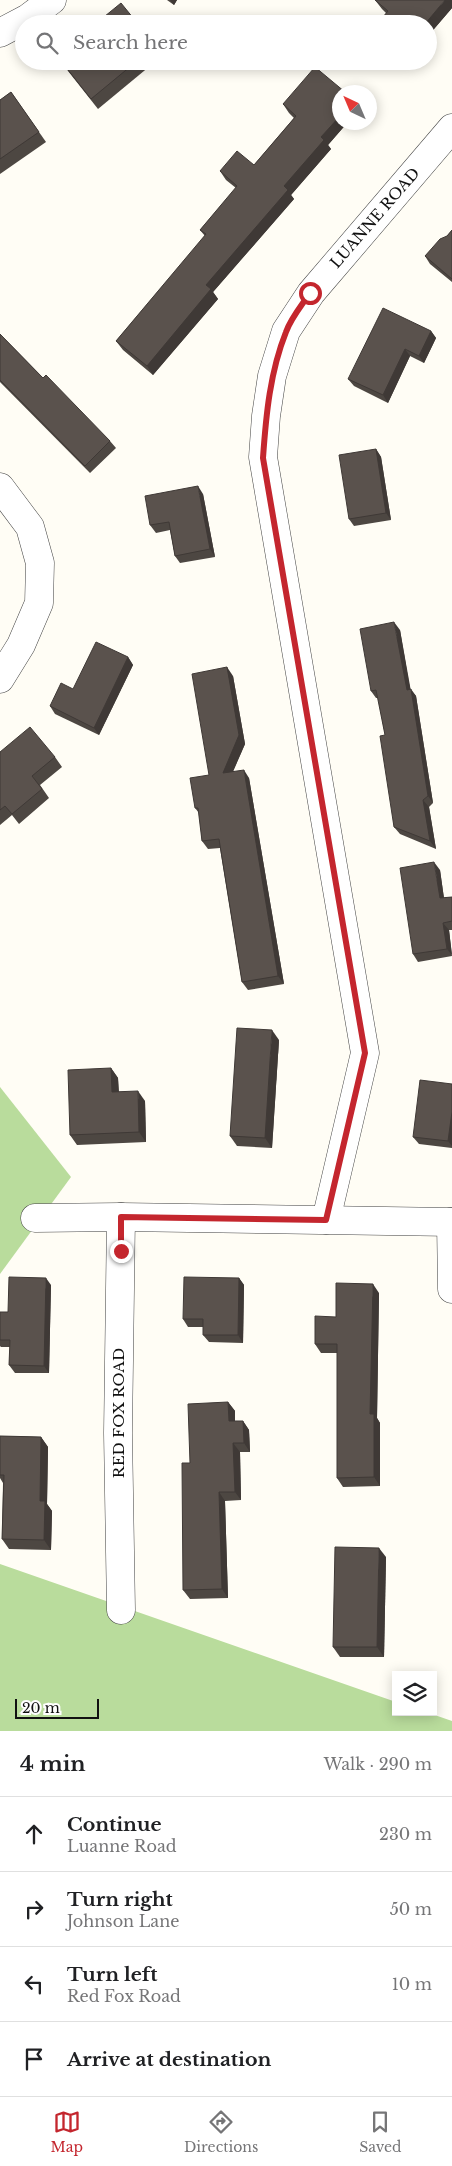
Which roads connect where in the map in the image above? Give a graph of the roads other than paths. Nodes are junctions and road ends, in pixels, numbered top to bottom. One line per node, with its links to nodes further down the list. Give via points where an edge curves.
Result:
1 (52, 0): 2 (street)
2 (32, 15)
3 (15, 25): 4 (street)
4 (0, 33)
5 (452, 128): 10 (street, LUANNE ROAD, via 306,300 286,330 272,376 266,416 263,458 365,1053)
6 (0, 487): 7 (street, via 30,527 40,563 39,603 21,645)
7 (0, 679)
8 (121, 1217): 9 (street); 10 (street); 13 (street, RED FOX ROAD, via 118,1433)
9 (35, 1218)
10 (326, 1220): 11 (street)
11 (451, 1222): 12 (street)
12 (452, 1289)
13 (121, 1610)

